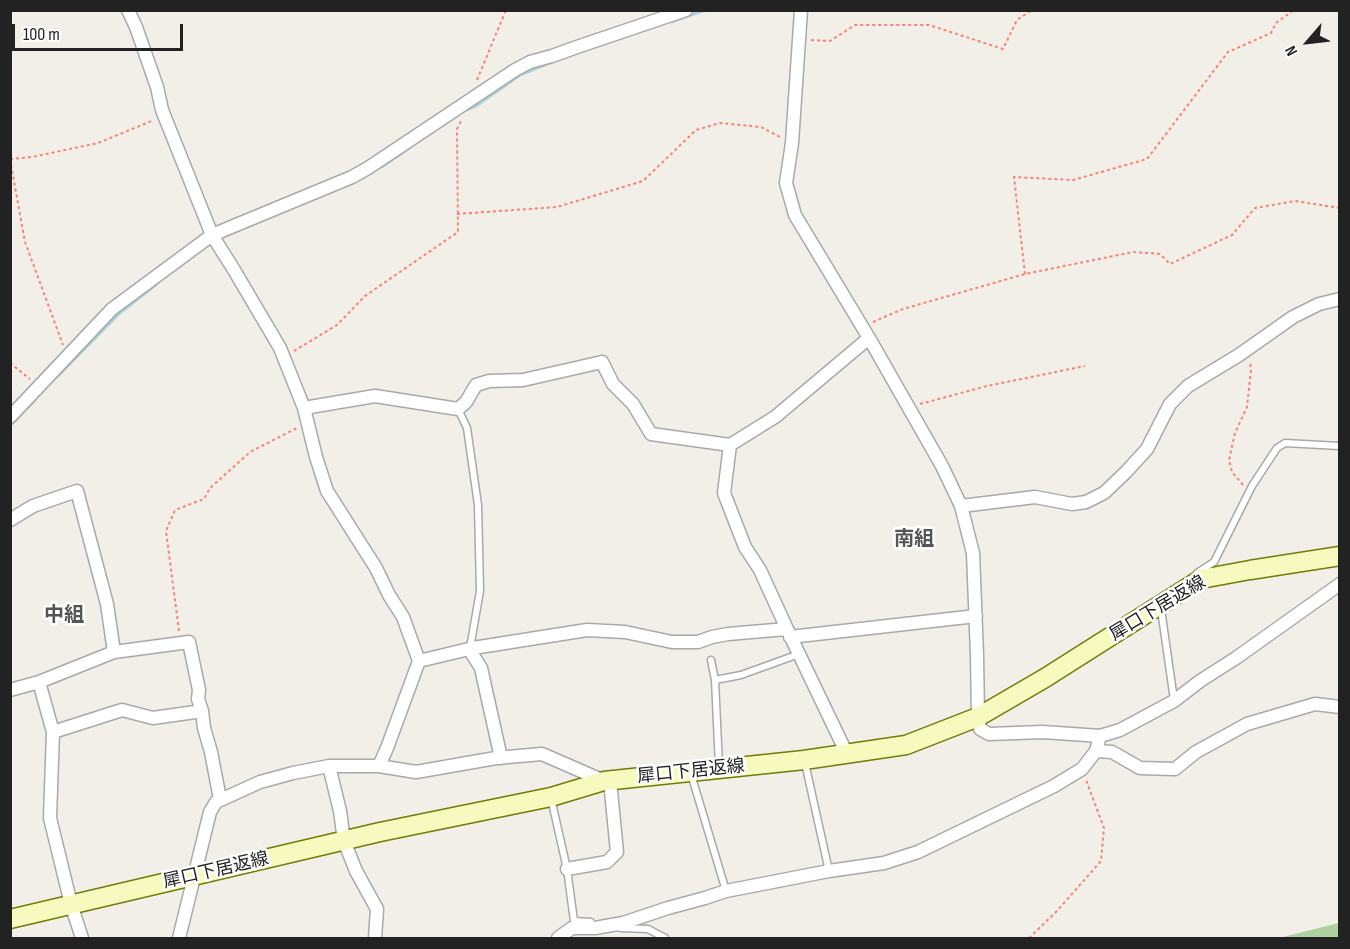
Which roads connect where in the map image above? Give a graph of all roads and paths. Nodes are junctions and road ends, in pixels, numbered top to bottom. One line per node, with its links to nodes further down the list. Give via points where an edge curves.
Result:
1 (128, 10): 9 (street)
2 (506, 10): 8 (path)
3 (686, 10): 8 (street, via 530,62)
4 (801, 10): 7 (street)
5 (1032, 10): 7 (path, via 1017,20 1003,49 929,25 855,25 830,41)
6 (1294, 10): 15 (path, via 1276,23 1271,33 1228,52 1147,159 1073,180 1014,177)
7 (799, 39): 10 (street)
8 (469, 100): 13 (path, via 457,129); 14 (street, via 352,177)
9 (165, 115): 11 (path, via 98,143); 14 (street)
10 (792, 143): 13 (path, via 761,127 720,123 696,130 643,181 557,207); 17 (street, via 786,183 795,215)
11 (10, 159): 20 (path, via 25,242)
12 (1340, 208): 15 (path, via 1294,201 1255,208 1232,235 1170,264 1160,254 1133,252)
13 (458, 214): 21 (path, via 458,232 365,296 337,325)
14 (212, 235): 20 (street, via 112,309); 21 (street)
15 (1025, 274): 17 (path, via 903,309)
16 (1340, 299): 19 (street, via 1293,317)
17 (862, 326): 18 (street)
18 (869, 338): 27 (street); 30 (street, via 775,417)
19 (1248, 349): 32 (path, via 1251,370 1247,406 1228,460 1232,472); 33 (street, via 1188,386 1170,404 1147,449 1104,492 1086,502 1072,504 1035,497)
20 (67, 356): 24 (street)
21 (283, 357): 25 (street)
22 (10, 363): 24 (path)
23 (1084, 366): 27 (path, via 987,386)
24 (39, 387): 28 (street)
25 (304, 408): 26 (street, via 375,396); 29 (street)
26 (458, 408): 30 (street, via 476,385 523,380 602,362 613,384 633,404 651,434); 42 (lane, via 467,428 478,505 480,591)
27 (909, 408): 33 (street)
28 (10, 417)
29 (308, 423): 41 (path, via 250,452 204,498 175,510 166,531); 46 (street, via 327,491 403,617)
30 (730, 445): 40 (street, via 724,493 745,547)
31 (1340, 445): 32 (lane, via 1285,443 1277,448)
32 (1249, 491): 36 (lane, via 1214,562)
33 (960, 506): 39 (street, via 973,553)
34 (10, 520): 43 (street, via 33,506 76,491 107,604)
35 (1340, 556): 38 (main road, 犀口下居返線, via 1201,579)
36 (1186, 579)
37 (1340, 584): 50 (street)
38 (1159, 601): 50 (lane); 53 (main road, 犀口下居返線, via 1045,678)
39 (976, 616): 40 (street); 53 (street)
40 (789, 633): 42 (street, via 728,634 698,642 672,642 626,632 587,630); 44 (street)
41 (180, 643): 43 (street); 52 (street, via 189,642)
42 (470, 649): 46 (street); 58 (street, via 481,668)
43 (114, 652): 48 (street)
44 (799, 654): 47 (lane); 57 (street)
45 (711, 660): 47 (lane)
46 (418, 661): 61 (street)
47 (715, 680): 62 (lane)
48 (39, 682): 49 (street); 54 (street)
49 (10, 690)
50 (1174, 701): 55 (street, via 1120,730)
51 (1340, 707): 56 (street, via 1315,704 1246,724 1196,752 1175,770 1140,768 1112,752)
52 (202, 711): 54 (street, via 153,718 122,710); 67 (street)
53 (978, 717): 55 (street, via 980,729 989,734); 57 (main road, 犀口下居返線, via 906,745)
54 (53, 732): 73 (street, via 50,818)
55 (1100, 736): 56 (street)
56 (1096, 751): 63 (street)
57 (848, 754): 59 (main road, 犀口下居返線)
58 (501, 758): 61 (street, via 416,772); 65 (street, via 542,754)
59 (804, 760): 62 (main road, 犀口下居返線); 70 (lane)
60 (328, 766): 61 (street); 67 (street, via 260,782); 68 (street)
61 (379, 766)
62 (720, 769): 64 (main road, 犀口下居返線)
63 (1082, 769): 70 (street, via 918,852 884,863); 82 (path, via 1104,828 1101,861)
64 (690, 772): 65 (main road, 犀口下居返線); 72 (lane)
65 (607, 781): 66 (main road, 犀口下居返線); 69 (street, via 617,852 608,862)
66 (551, 797): 68 (main road, 犀口下居返線); 69 (lane)
67 (220, 799): 71 (street, via 210,812)
68 (344, 841): 71 (main road, 犀口下居返線); 79 (street, via 377,909)
69 (567, 869): 75 (lane, via 574,921)
70 (829, 871): 72 (street)
71 (194, 876): 73 (main road, 犀口下居返線); 78 (street)
72 (726, 891): 75 (street)
73 (71, 904): 74 (main road, 犀口下居返線); 77 (street)
74 (10, 918)
75 (616, 924): 76 (street)
76 (601, 927): 80 (street, via 572,928); 81 (lane, via 648,929)
77 (82, 939)
78 (179, 939)
79 (375, 939)
80 (558, 939)
81 (665, 939)
82 (1029, 939)

